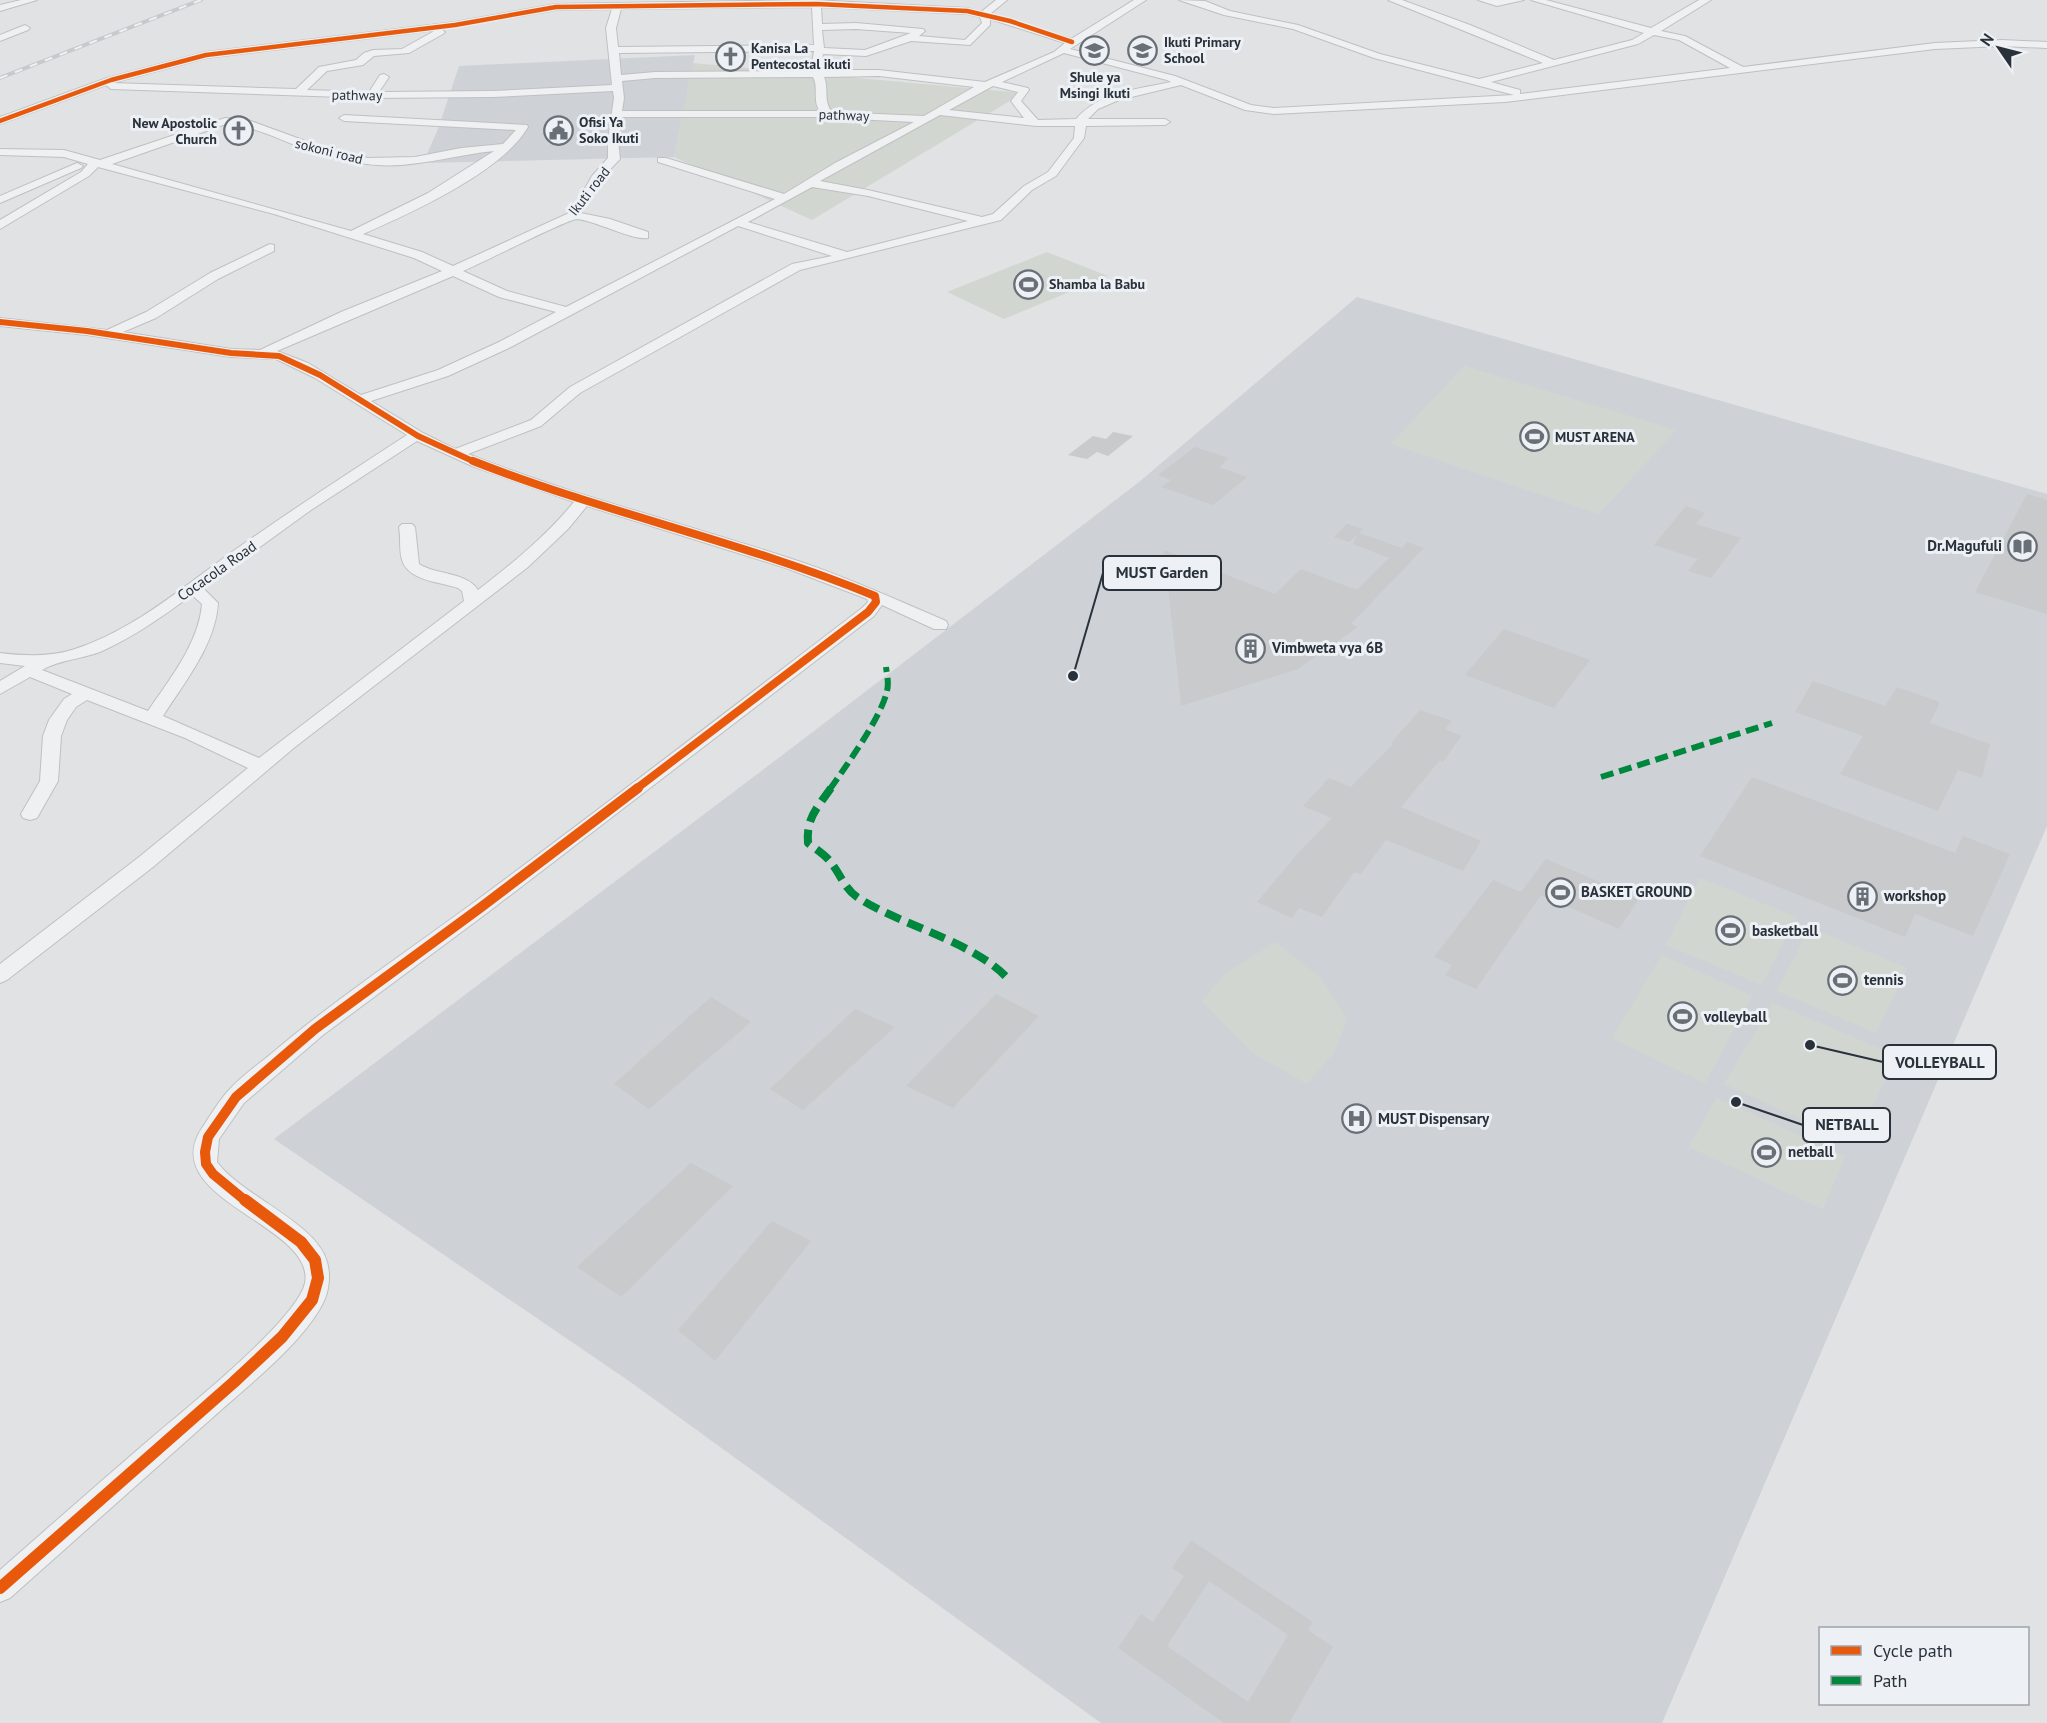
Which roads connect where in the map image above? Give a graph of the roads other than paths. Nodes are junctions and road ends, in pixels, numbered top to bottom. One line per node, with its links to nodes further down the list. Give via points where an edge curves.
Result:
1 (32, 0): 15 (street)
2 (558, 0): 16 (street)
3 (943, 0): 17 (street)
4 (1002, 0): 18 (street)
5 (1141, 0): 26 (street)
6 (1184, 0): 34 (street, via 1295,27 1377,56)
7 (1393, 0): 29 (street)
8 (1483, 0): 9 (street)
9 (1519, 0)
10 (1536, 0): 22 (street)
11 (1706, 0): 22 (street)
12 (817, 2): 13 (street); 17 (street); 21 (street)
13 (753, 3): 14 (street)
14 (616, 7): 16 (street); 27 (street, Ikuti road, via 611,28)
15 (0, 8)
16 (545, 8): 37 (street, via 455,25 225,51)
17 (967, 11): 18 (street)
18 (984, 14): 24 (street, via 987,23 967,43); 26 (street)
19 (12, 23): 23 (street, via 25,28)
20 (467, 25): 38 (street, via 427,36 406,51 367,54 359,63 331,66)
21 (816, 27): 24 (street, via 920,31); 28 (street)
22 (1654, 31): 29 (street, via 1635,42); 30 (street, via 1693,42)
23 (0, 38)
24 (910, 38): 28 (street, via 866,52)
25 (2047, 45): 30 (street, via 1935,46)
26 (1068, 46): 33 (street); 36 (street)
27 (614, 50): 28 (street); 35 (street, Ikuti road)
28 (818, 50): 31 (street)
29 (1552, 63): 34 (street)
30 (1743, 71): 39 (street)
31 (819, 75): 35 (street, pathway, via 655,75); 36 (street, pathway, via 879,73); 44 (street, via 821,105)
32 (384, 77): 40 (street)
33 (1182, 82): 41 (street, via 1261,110); 51 (street, via 1108,100 1094,107)
34 (1477, 83): 39 (street, via 1512,92); 41 (street, via 1422,98)
35 (617, 84): 40 (street, pathway, via 493,94); 43 (street, Ikuti road)
36 (987, 84): 42 (street); 49 (street, pathway, via 1024,90 1016,101)
37 (96, 86): 38 (street, pathway); 47 (street)
38 (297, 94): 40 (street, pathway)
39 (1545, 94): 41 (street)
40 (372, 95)
41 (1416, 104)
42 (939, 112): 46 (street); 49 (street)
43 (618, 114): 44 (street, pathway); 60 (street, Ikuti road, via 614,159 596,178)
44 (829, 115): 46 (street, pathway)
45 (344, 118): 53 (street, via 523,127)
46 (927, 119): 57 (street)
47 (0, 121)
48 (1165, 122): 51 (street)
49 (1036, 123): 50 (street)
50 (1051, 123): 51 (street); 52 (street, via 1046,134)
51 (1079, 124): 52 (street)
52 (1068, 136): 62 (street, via 1052,174 1028,188 1000,215)
53 (508, 147): 56 (street, sokoni road, via 415,160 368,161 318,150 244,122 225,121); 64 (street, via 440,193)
54 (0, 152): 56 (street, via 56,154)
55 (662, 160): 58 (street)
56 (95, 162): 59 (street); 63 (street, via 85,174); 64 (street)
57 (810, 183): 58 (street); 62 (street)
58 (785, 198): 61 (street)
59 (0, 200)
60 (573, 215): 65 (street); 68 (street, Ikuti road)
61 (737, 222): 67 (street); 69 (street)
62 (985, 222): 67 (street)
63 (0, 225)
64 (351, 235): 68 (street, via 418,255)
65 (644, 235)
66 (270, 248): 71 (street, via 214,276 151,315)
67 (848, 256): 75 (street, via 813,262 773,278 575,390 536,423)
68 (455, 271): 69 (street, via 503,294); 72 (street, Ikuti road)
69 (568, 311): 73 (street, via 466,363)
70 (0, 322): 71 (street)
71 (109, 334): 72 (street, via 231,353)
72 (265, 352): 73 (street, via 286,358)
73 (362, 399): 74 (street)
74 (417, 435): 75 (street); 78 (street, Cocacola Road, via 306,507)
75 (458, 453): 76 (street)
76 (583, 501): 79 (street, via 792,563); 80 (street, via 546,543)
77 (407, 527): 80 (street, via 413,566 464,584 470,589)
78 (194, 588): 83 (street, Cocacola Road, via 119,637); 86 (street, via 210,603 210,615 203,634)
79 (875, 596): 81 (street); 90 (street, via 876,602 855,622 315,1029 236,1097 208,1137 206,1164 232,1191 301,1242 315,1260 318,1278 312,1300 282,1337 234,1382)
80 (472, 601): 87 (street)
81 (940, 625)
82 (0, 658): 83 (street, Cocacola Road)
83 (37, 667): 84 (street); 85 (street)
84 (0, 689)
85 (85, 693): 86 (street); 88 (street, via 70,703 58,720 52,736 49,781)
86 (152, 719): 87 (street)
87 (260, 765): 89 (street, via 146,862)
88 (30, 814)
89 (0, 975)
90 (0, 1588)

